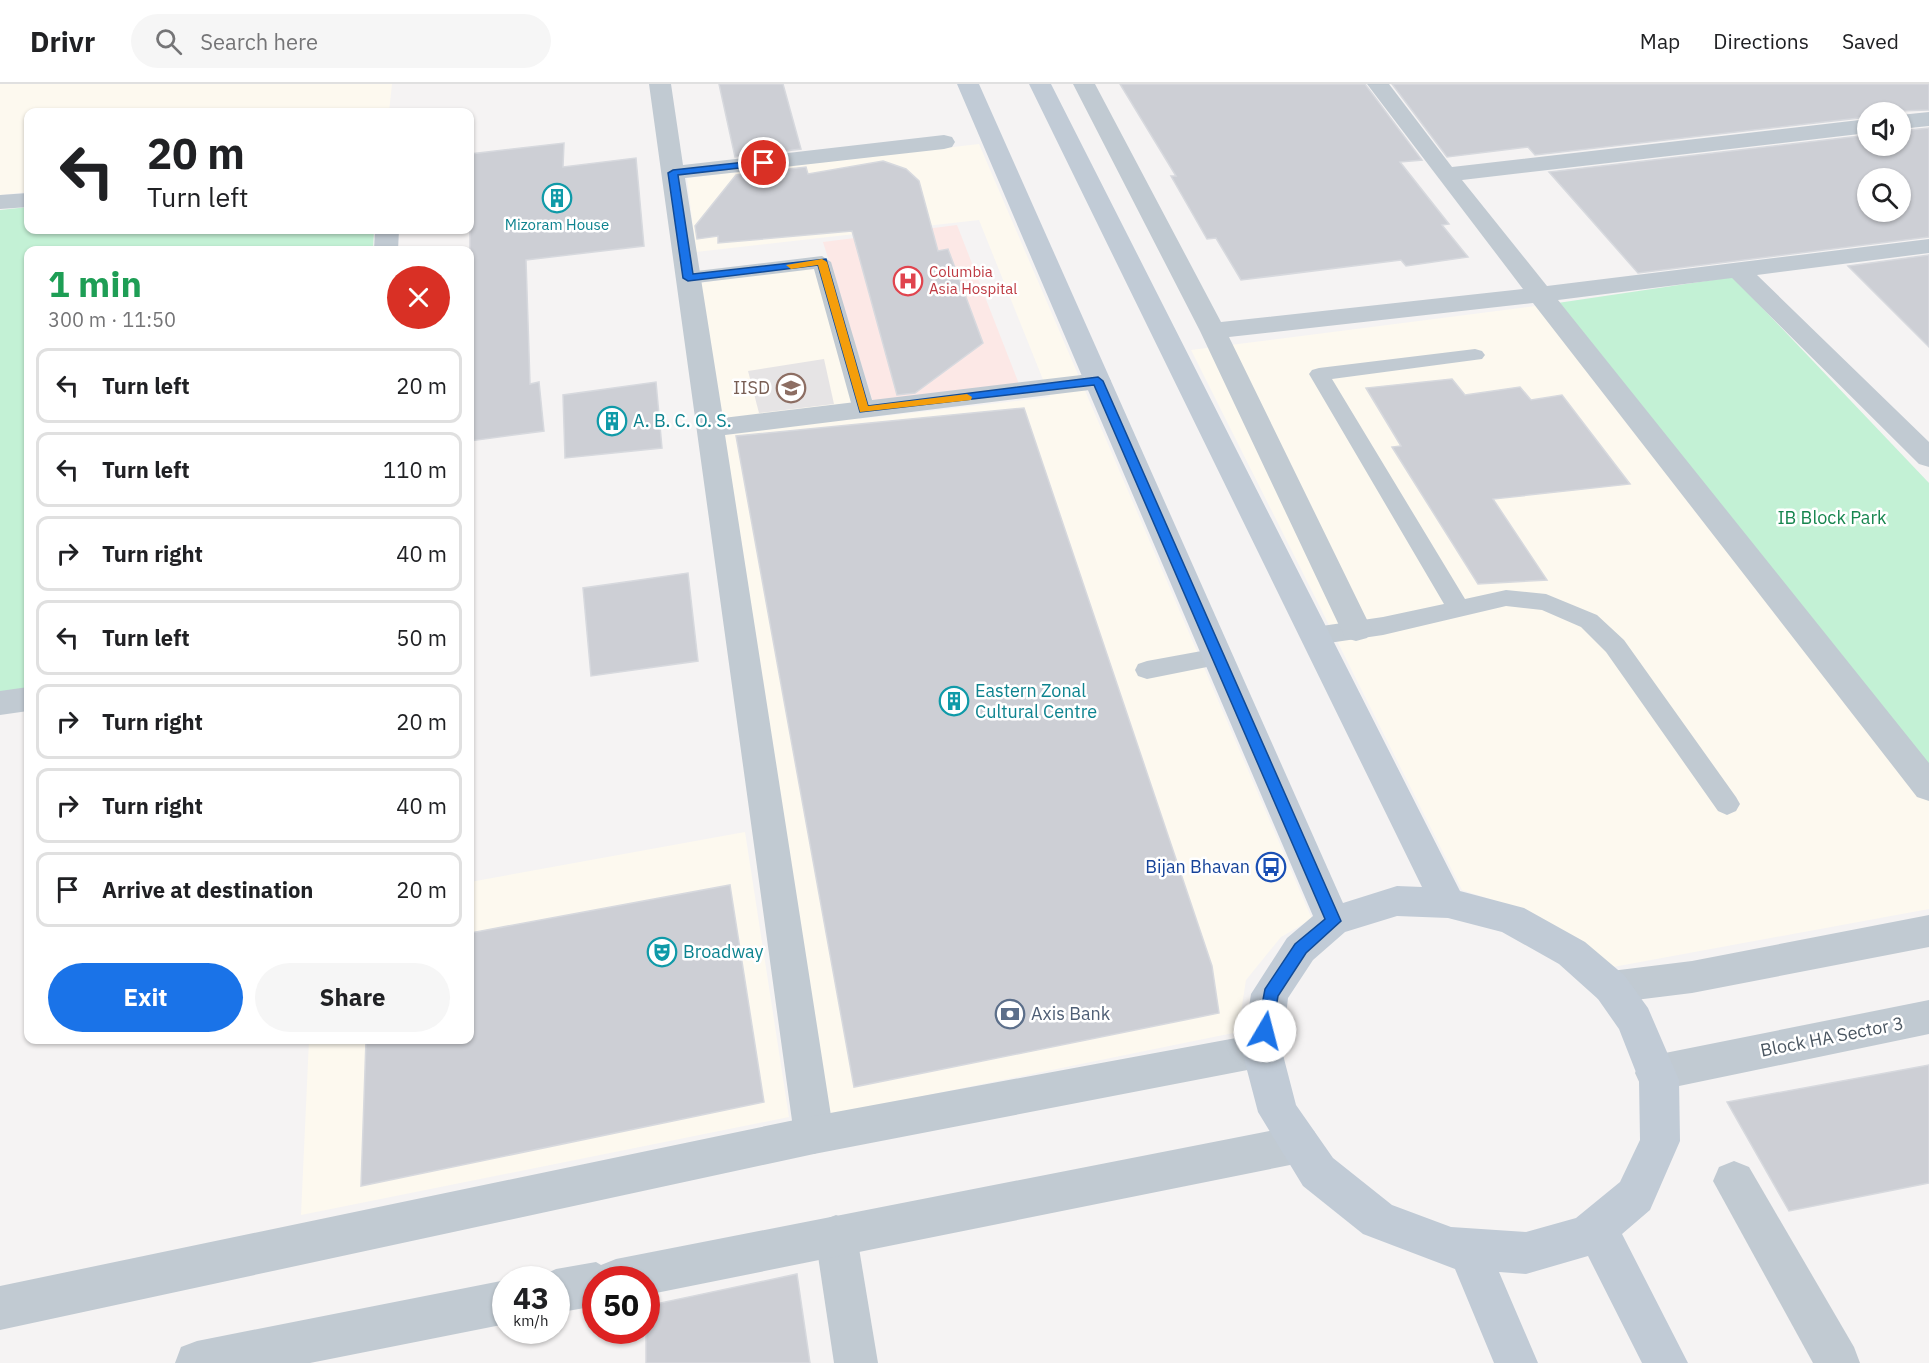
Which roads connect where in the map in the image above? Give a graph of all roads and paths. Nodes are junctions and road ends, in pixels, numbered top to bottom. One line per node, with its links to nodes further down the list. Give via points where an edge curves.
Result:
1 (660, 84): 10 (street)
2 (968, 84): 20 (main road)
3 (1040, 84): 28 (main road)
4 (1083, 84): 18 (street)
5 (1378, 84): 11 (street)
6 (1929, 119): 7 (street)
7 (1911, 121)
8 (1857, 127): 11 (street)
9 (944, 142): 10 (street)
10 (673, 173): 16 (street)
11 (1446, 175): 17 (street)
12 (24, 200): 13 (street)
13 (0, 202)
14 (1929, 246): 15 (street)
15 (1738, 270): 17 (street); 23 (street)
16 (688, 278): 21 (lane, via 822,262); 24 (street)
17 (1541, 294): 18 (street); 33 (street)
18 (1213, 331): 27 (street)
19 (1474, 355): 26 (lane, via 1319,374)
20 (1098, 381): 21 (street); 29 (main road)
21 (864, 410): 24 (street)
22 (1929, 423): 23 (street)
23 (1899, 427): 25 (street)
24 (710, 428): 42 (street)
25 (1929, 458)
26 (1459, 609): 27 (lane); 34 (lane, via 1506,598 1546,602 1589,621 1615,646)
27 (1356, 630): 28 (lane)
28 (1315, 636): 35 (main road)
29 (1218, 657): 30 (lane); 36 (main road)
30 (1147, 670)
31 (24, 700): 32 (street)
32 (0, 703)
33 (1929, 788)
34 (1727, 804)
35 (1448, 903): 36 (main road, via 1397,901); 38 (main road, via 1511,919 1572,953)
36 (1333, 921): 40 (main road, via 1300,949 1270,994)
37 (1929, 931): 38 (street, via 1692,977)
38 (1611, 987): 41 (main road, via 1634,1020)
39 (1929, 1017): 41 (street, Block HA Sector 3)
40 (1263, 1050): 42 (street); 43 (main road, via 1278,1112)
41 (1655, 1073): 45 (main road, via 1659,1080 1660,1142 1635,1196)
42 (814, 1135): 50 (street)
43 (1299, 1144): 46 (street); 47 (main road, via 1318,1172 1378,1220 1451,1248)
44 (1734, 1181): 55 (street)
45 (1596, 1227): 47 (main road, via 1587,1236 1526,1253); 54 (main road)
46 (836, 1236): 48 (street); 52 (street)
47 (1468, 1250): 53 (main road)
48 (660, 1271)
49 (492, 1305): 51 (street)
50 (0, 1308)
51 (197, 1363)
52 (856, 1363)
53 (1516, 1363)
54 (1666, 1363)
55 (1838, 1363)

